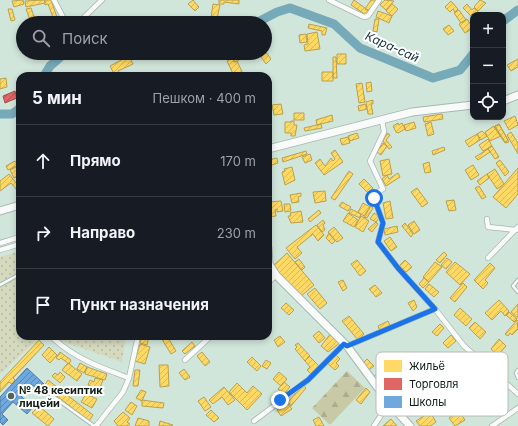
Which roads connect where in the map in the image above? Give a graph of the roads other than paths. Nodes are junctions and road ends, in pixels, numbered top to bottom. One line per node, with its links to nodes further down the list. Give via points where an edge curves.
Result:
1 (54, 0): 6 (street)
2 (102, 0): 7 (street)
3 (329, 0): 8 (street)
4 (334, 0): 8 (street)
5 (379, 0): 8 (street, via 368,16)
6 (62, 16)
7 (85, 16)
8 (364, 17)
9 (518, 95): 10 (main road)
10 (506, 100)
11 (470, 105): 12 (main road, via 412,112)
12 (382, 120): 13 (main road); 30 (street, via 384,132 370,161 383,189 374,198 383,223 378,242)
13 (272, 148)
14 (16, 207): 15 (main road)
15 (0, 211)
16 (487, 219): 17 (street, via 488,228)
17 (517, 229): 22 (street)
18 (16, 238): 19 (street)
19 (0, 243)
20 (16, 245): 21 (street)
21 (0, 250)
22 (488, 258)
23 (272, 269): 24 (main road)
24 (276, 275): 26 (street); 34 (main road)
25 (16, 276): 28 (lane)
26 (272, 279)
27 (518, 280): 29 (lane, via 513,286)
28 (0, 285)
29 (518, 292)
30 (435, 309): 34 (street); 35 (street)
31 (55, 340): 38 (street, via 69,352 92,364)
32 (137, 340): 38 (street)
33 (207, 340): 36 (street)
34 (345, 345): 41 (main road); 49 (street, via 308,380)
35 (471, 352)
36 (185, 360)
37 (518, 370): 39 (lane)
38 (129, 378): 50 (street, via 116,402)
39 (518, 378)
40 (508, 385): 43 (street)
41 (376, 386)
42 (47, 392): 50 (lane)
43 (518, 394)
44 (518, 408): 45 (street)
45 (508, 415)
46 (381, 416): 51 (street)
47 (401, 416): 52 (main road)
48 (506, 416): 53 (street)
49 (254, 421)
50 (95, 426)
51 (374, 426)
52 (410, 426)
53 (492, 426)

